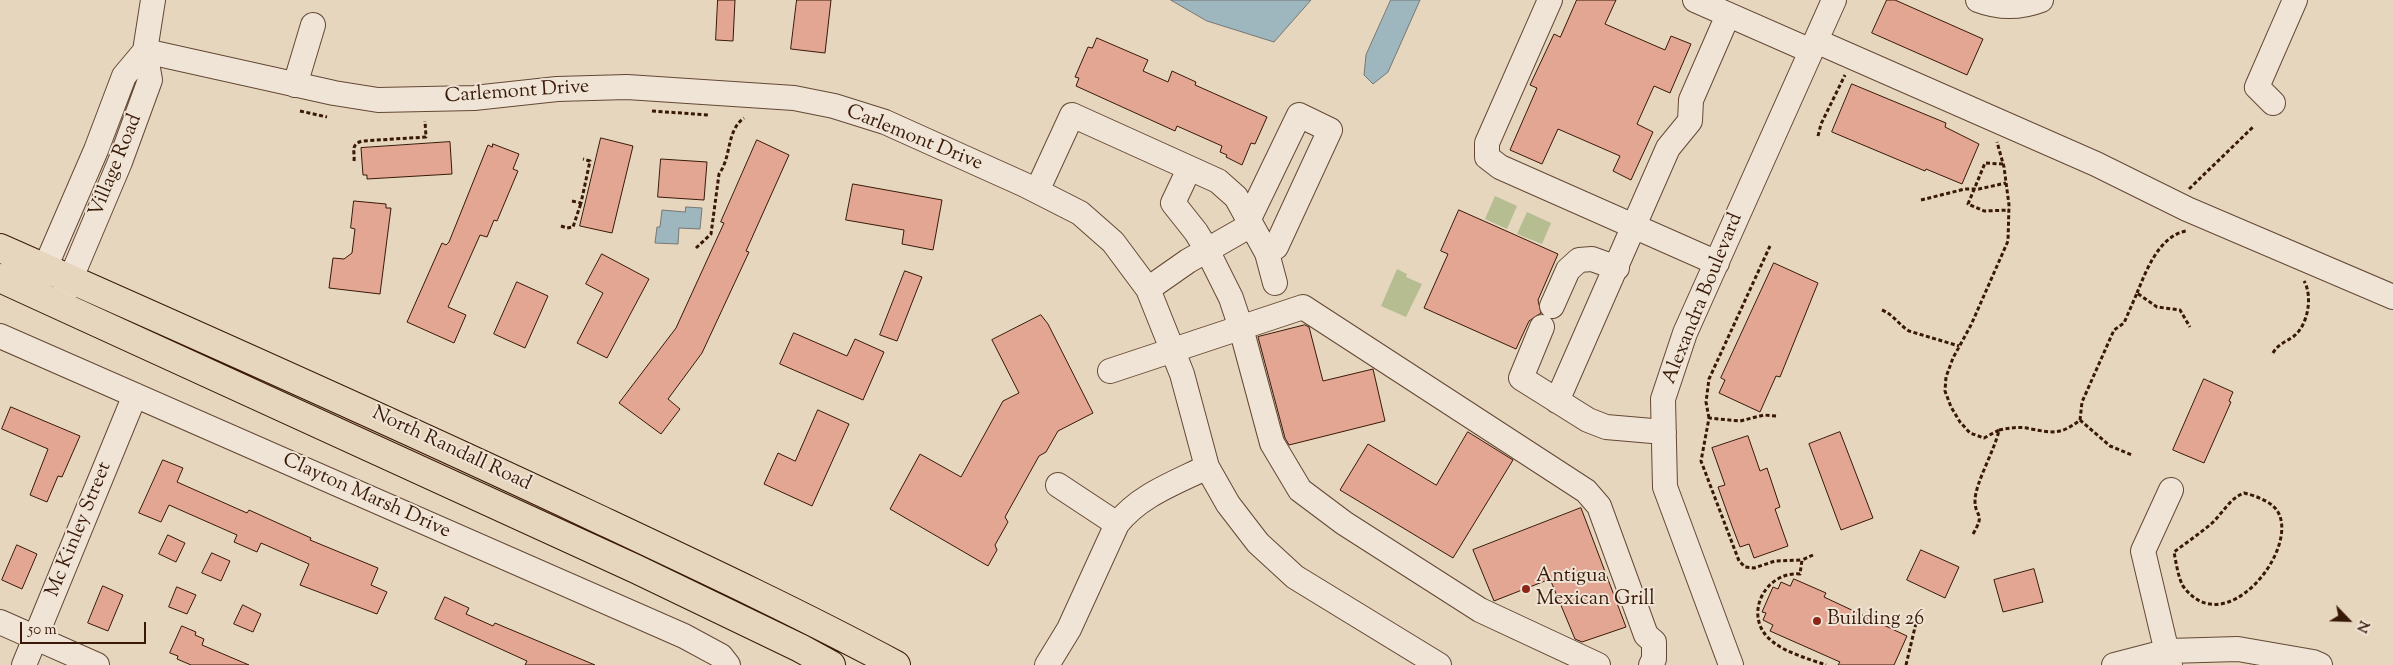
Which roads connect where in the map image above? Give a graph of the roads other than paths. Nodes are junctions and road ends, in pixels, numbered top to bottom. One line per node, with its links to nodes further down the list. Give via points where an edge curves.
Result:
1 (153, 0): 11 (street, Village Road)
2 (1550, 0): 17 (street, via 1487,143 1487,157 1500,167)
3 (1695, 0): 8 (street)
4 (1834, 0): 10 (street, Alexandra Boulevard)
5 (1978, 0): 6 (street, via 1997,6 2019,7)
6 (2041, 0)
7 (2295, 0): 13 (street, via 2257,88)
8 (1728, 15): 10 (street); 17 (street, via 1690,100 1690,121 1668,148)
9 (313, 25): 12 (street)
10 (1814, 46): 21 (street, Alexandra Boulevard); 29 (street, via 2096,164 2174,203)
11 (145, 51): 12 (street, Carlemont Drive); 22 (street, Village Road, via 124,76); 25 (street, Village Road, via 150,80 120,162)
12 (295, 85): 15 (street, Carlemont Drive, via 378,100 474,98 627,86 794,98 885,122)
13 (2273, 103)
14 (1189, 169): 15 (street, via 1072,115); 16 (street, via 1218,181 1236,197); 19 (street, via 1172,203)
15 (1037, 191): 27 (street, Carlemont Drive, via 1080,213 1113,242)
16 (1248, 221): 19 (street, via 1244,228); 20 (street); 20 (street, via 1299,115 1330,130 1276,247)
17 (1633, 226): 21 (street); 23 (street)
18 (0, 248): 22 (main road, North Randall Road)
19 (1207, 250): 27 (street); 31 (street, via 1231,298)
20 (1267, 253): 26 (street)
21 (1717, 263): 37 (street, Alexandra Boulevard, via 1685,333 1663,400)
22 (45, 268): 25 (main road, North Randall Road); 28 (street, Village Road)
23 (1617, 268): 36 (street); 36 (street, via 1592,259 1579,260 1568,270 1547,316 1521,378)
24 (0, 278): 28 (main road, North Randall Road)
25 (70, 279): 30 (street, Village Road); 51 (main road, North Randall Road, via 512,478 792,610)
26 (1275, 283)
27 (1148, 289): 33 (street, Carlemont Drive)
28 (34, 293): 30 (main road, North Randall Road)
29 (2393, 297)
30 (60, 304): 50 (main road, North Randall Road, via 636,569)
31 (1241, 328): 33 (street); 46 (street, via 1272,443 1300,490 1476,608); 56 (street, via 1303,307 1586,491 1599,506 1646,635 1654,642)
32 (0, 336): 35 (street, Clayton Marsh Drive)
33 (1174, 351): 34 (street); 38 (street, Carlemont Drive)
34 (1110, 371)
35 (135, 395): 44 (street, Mc Kinley Street); 49 (street, Clayton Marsh Drive, via 684,636 721,656)
36 (1557, 400): 37 (street, via 1588,420 1606,427)
37 (1664, 432): 57 (street, Alexandra Boulevard, via 1665,487)
38 (1207, 467): 41 (street, via 1156,491 1127,512); 54 (street, Carlemont Drive, via 1228,504 1258,543 1295,577)
39 (1058, 485): 41 (street)
40 (2171, 490): 45 (street, via 2143,551)
41 (1118, 524): 43 (street)
42 (0, 622): 44 (street)
43 (1069, 629): 52 (street); 53 (street)
44 (36, 638): 47 (street, Mc Kinley Street); 48 (street)
45 (2169, 658): 58 (street); 59 (street, via 2238,649)
46 (1573, 660): 55 (street)
47 (24, 665)
48 (97, 665)
49 (728, 665)
50 (830, 665)
51 (896, 665)
52 (1047, 665)
53 (1059, 665)
54 (1439, 665)
55 (1598, 665)
56 (1651, 665)
57 (1731, 665)
58 (2114, 665)
59 (2320, 665)

